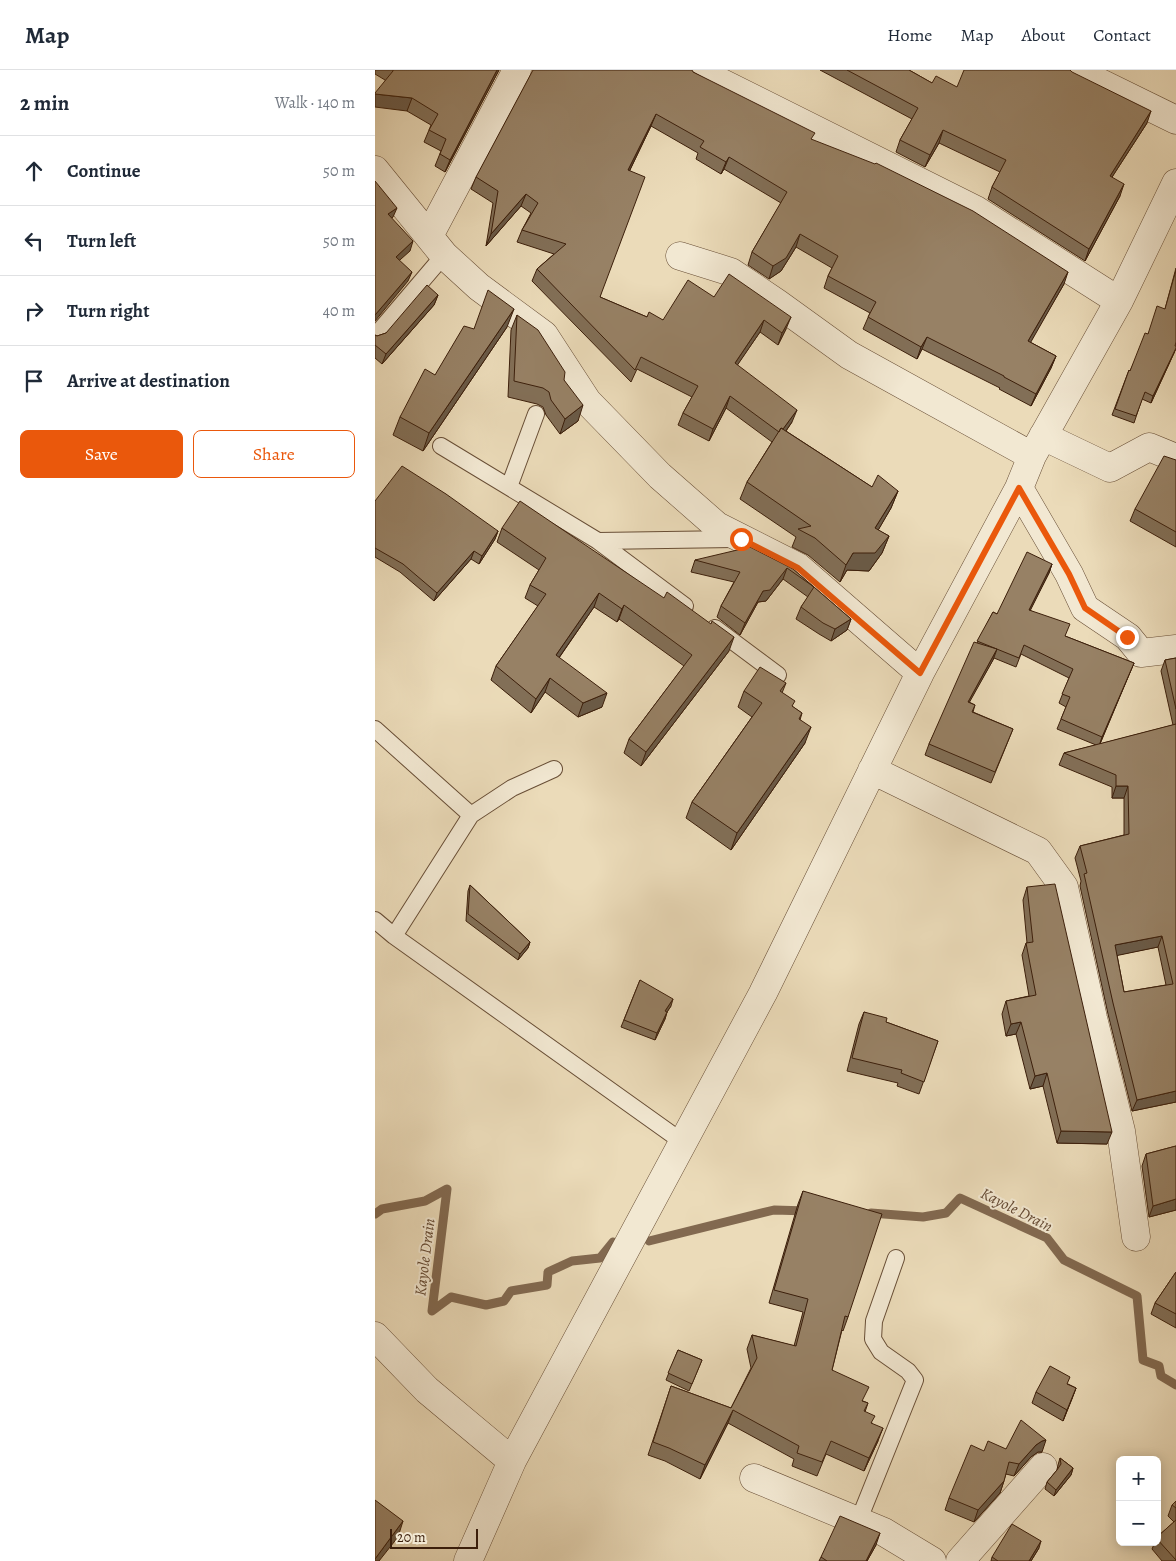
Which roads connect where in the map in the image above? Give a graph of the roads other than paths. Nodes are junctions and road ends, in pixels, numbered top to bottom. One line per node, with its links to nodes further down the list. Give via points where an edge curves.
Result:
1 (517, 70): 7 (street)
2 (696, 70): 9 (street, via 976,210)
3 (1074, 70): 4 (street)
4 (1176, 120)
5 (375, 170): 7 (street)
6 (1176, 183): 9 (street)
7 (436, 245): 10 (lane); 17 (street, via 479,287 544,336 587,400 667,482 717,526)
8 (679, 256): 13 (street, via 731,272 849,355)
9 (1119, 302): 13 (street)
10 (375, 336)
11 (536, 414): 15 (lane)
12 (441, 446): 15 (lane)
13 (1037, 446): 14 (street, via 1110,468 1149,447); 16 (street)
14 (1176, 458)
15 (509, 487): 18 (lane)
16 (1019, 488): 19 (street, via 1085,608 1127,637 1141,652); 20 (street)
17 (741, 539): 18 (lane); 20 (street, via 798,568)
18 (598, 541): 21 (lane)
19 (1176, 649)
20 (920, 673): 24 (street)
21 (778, 675)
22 (375, 729): 25 (lane)
23 (554, 769): 25 (lane, via 512,788)
24 (873, 770): 28 (street, via 763,994); 29 (street, via 1038,851 1064,887 1121,1131)
25 (471, 815): 27 (lane)
26 (375, 920): 27 (lane)
27 (393, 936): 28 (lane)
28 (684, 1143): 32 (street)
29 (1136, 1237)
30 (896, 1258): 35 (lane, via 874,1321 873,1339 881,1352 915,1380)
31 (375, 1336): 32 (street, via 427,1390)
32 (511, 1461): 36 (street)
33 (1043, 1467): 38 (street)
34 (754, 1478): 35 (street)
35 (858, 1522): 37 (street, via 884,1532)
36 (468, 1561)
37 (932, 1561)
38 (960, 1561)

